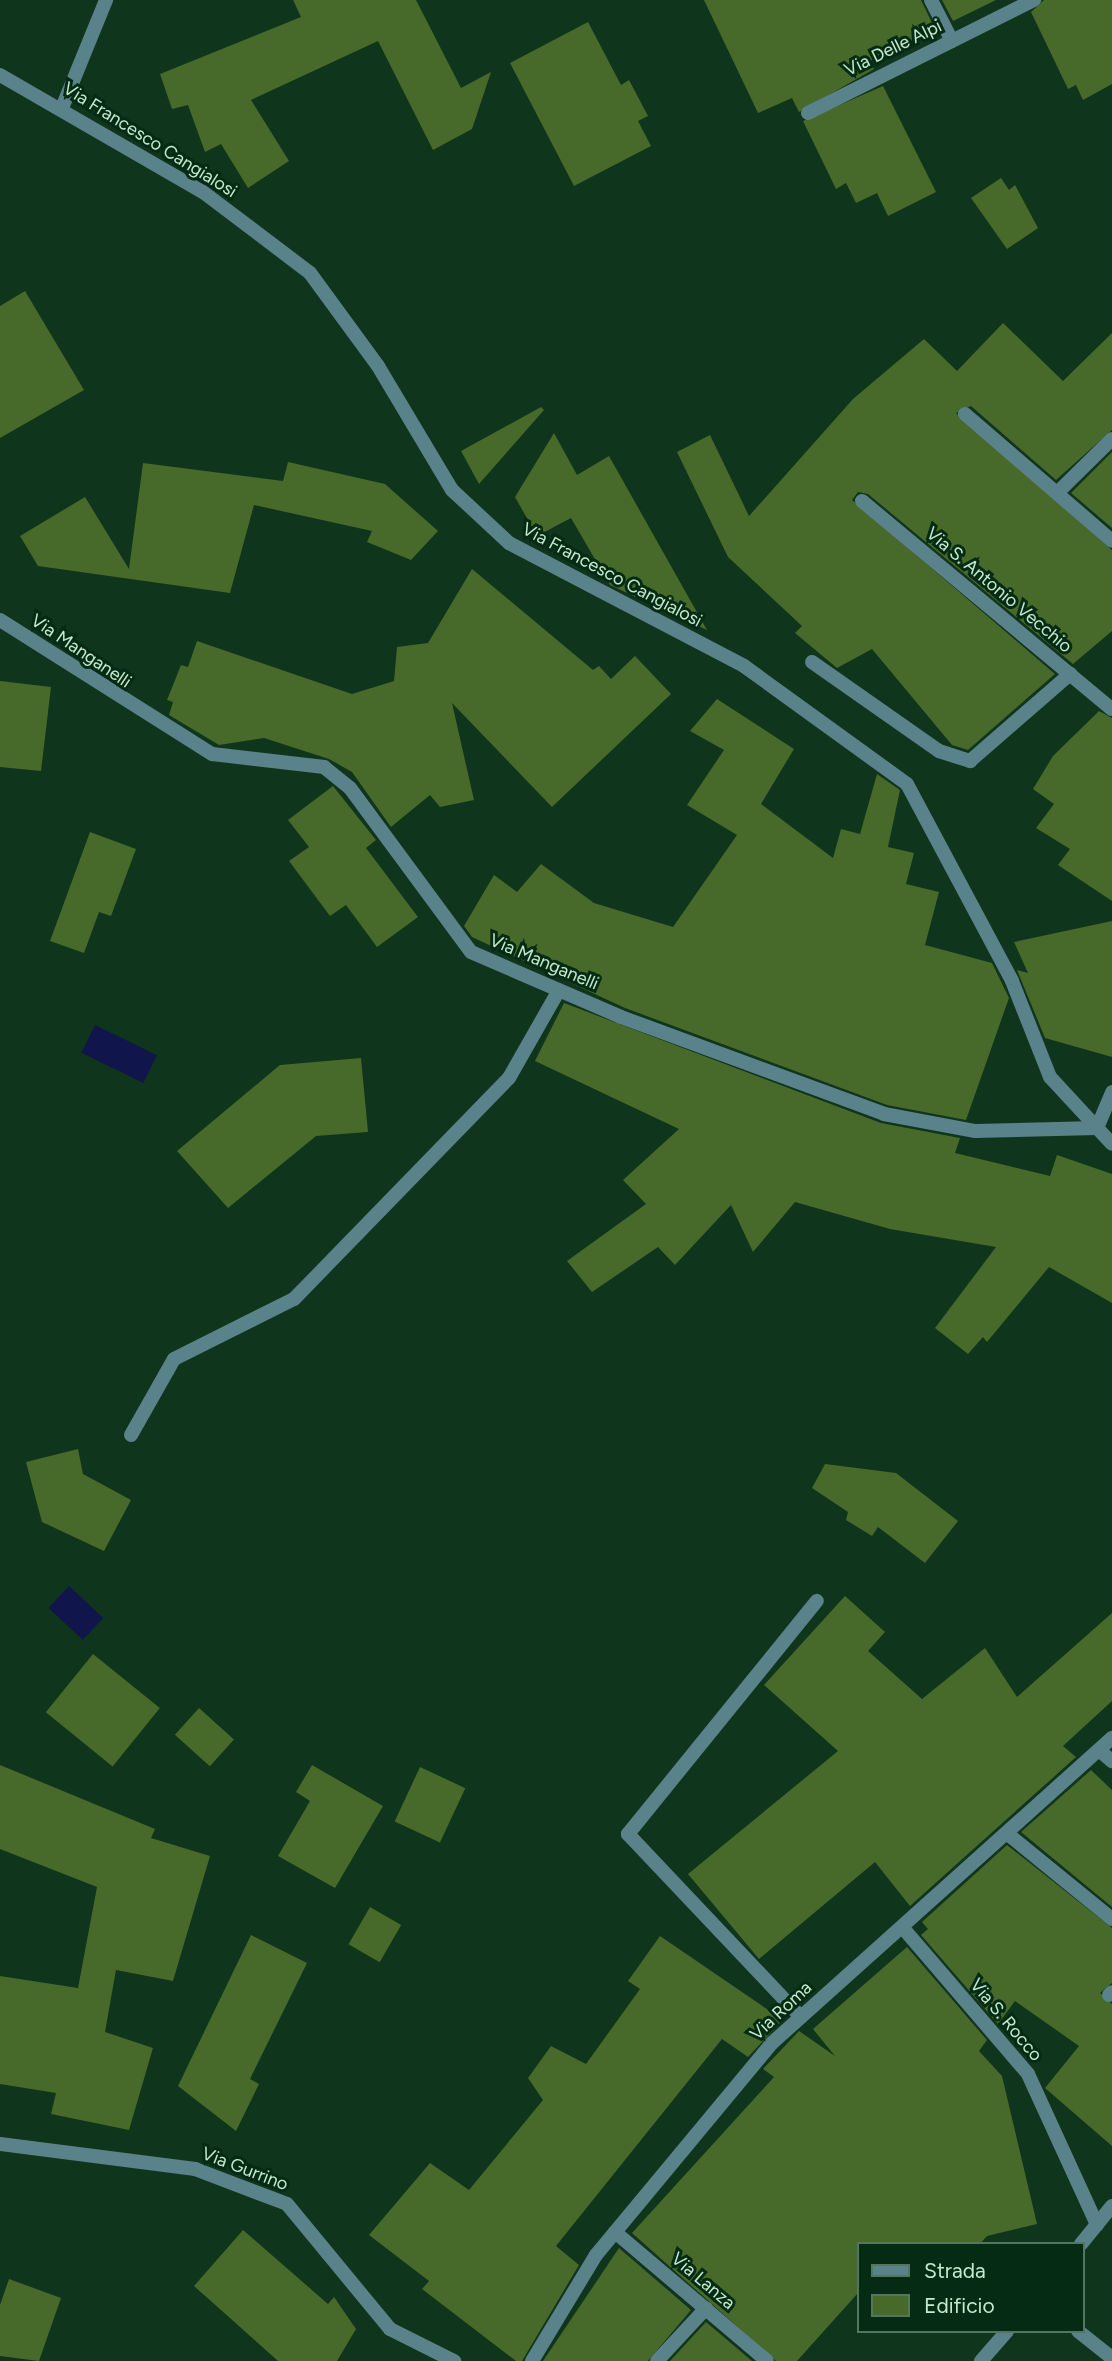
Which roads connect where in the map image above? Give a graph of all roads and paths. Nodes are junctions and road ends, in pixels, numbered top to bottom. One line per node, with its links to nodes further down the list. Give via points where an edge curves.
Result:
1 (106, 0): 6 (street)
2 (931, 0): 4 (street)
3 (1034, 0): 4 (street, Via Delle Alpi)
4 (951, 41): 7 (street, Via Delle Alpi)
5 (0, 75): 6 (street, Via Francesco Cangialosi)
6 (62, 108): 19 (street, Via Francesco Cangialosi, via 203,191 310,273 378,366 452,489 509,543 744,666 907,784 1012,981 1050,1077)
7 (807, 113)
8 (965, 414): 10 (street)
9 (1112, 439): 10 (street)
10 (1057, 493): 12 (street)
11 (862, 500): 15 (street, Via S. Antonio Vecchio)
12 (1112, 541)
13 (0, 620): 17 (street, Via Manganelli, via 212,754 324,767 359,799 471,952)
14 (811, 662): 15 (street, via 939,751 970,761)
15 (1070, 674): 16 (street, Via S. Antonio Vecchio)
16 (1112, 709)
17 (559, 990): 19 (street, Via Manganelli, via 884,1114 975,1131); 21 (street, via 509,1078 294,1299 174,1359)
18 (1112, 1092): 19 (street)
19 (1097, 1128): 20 (street)
20 (1112, 1144)
21 (131, 1435)
22 (817, 1601): 28 (street, via 628,1834)
23 (1112, 1738): 24 (street, Via Roma)
24 (1106, 1756): 25 (street, Via Roma)
25 (1009, 1835): 26 (street); 27 (street, Via Roma)
26 (1110, 1913)
27 (904, 1928): 28 (street, Via Roma); 31 (street, Via S. Rocco, via 1027,2074)
28 (801, 2017): 32 (street, Via Roma, via 772,2043)
29 (0, 2144): 38 (street, Via Gurrino, via 195,2169 287,2204 390,2329)
30 (1112, 2206): 31 (street)
31 (1097, 2225): 33 (street)
32 (615, 2232): 34 (street, Via Lanza); 39 (street, Via Roma)
33 (1083, 2242)
34 (706, 2308): 40 (street); 41 (street, Via Lanza)
35 (1005, 2333): 42 (street)
36 (1080, 2333): 37 (street)
37 (1112, 2358)
38 (454, 2361)
39 (532, 2361)
40 (657, 2361)
41 (766, 2361)
42 (981, 2361)

